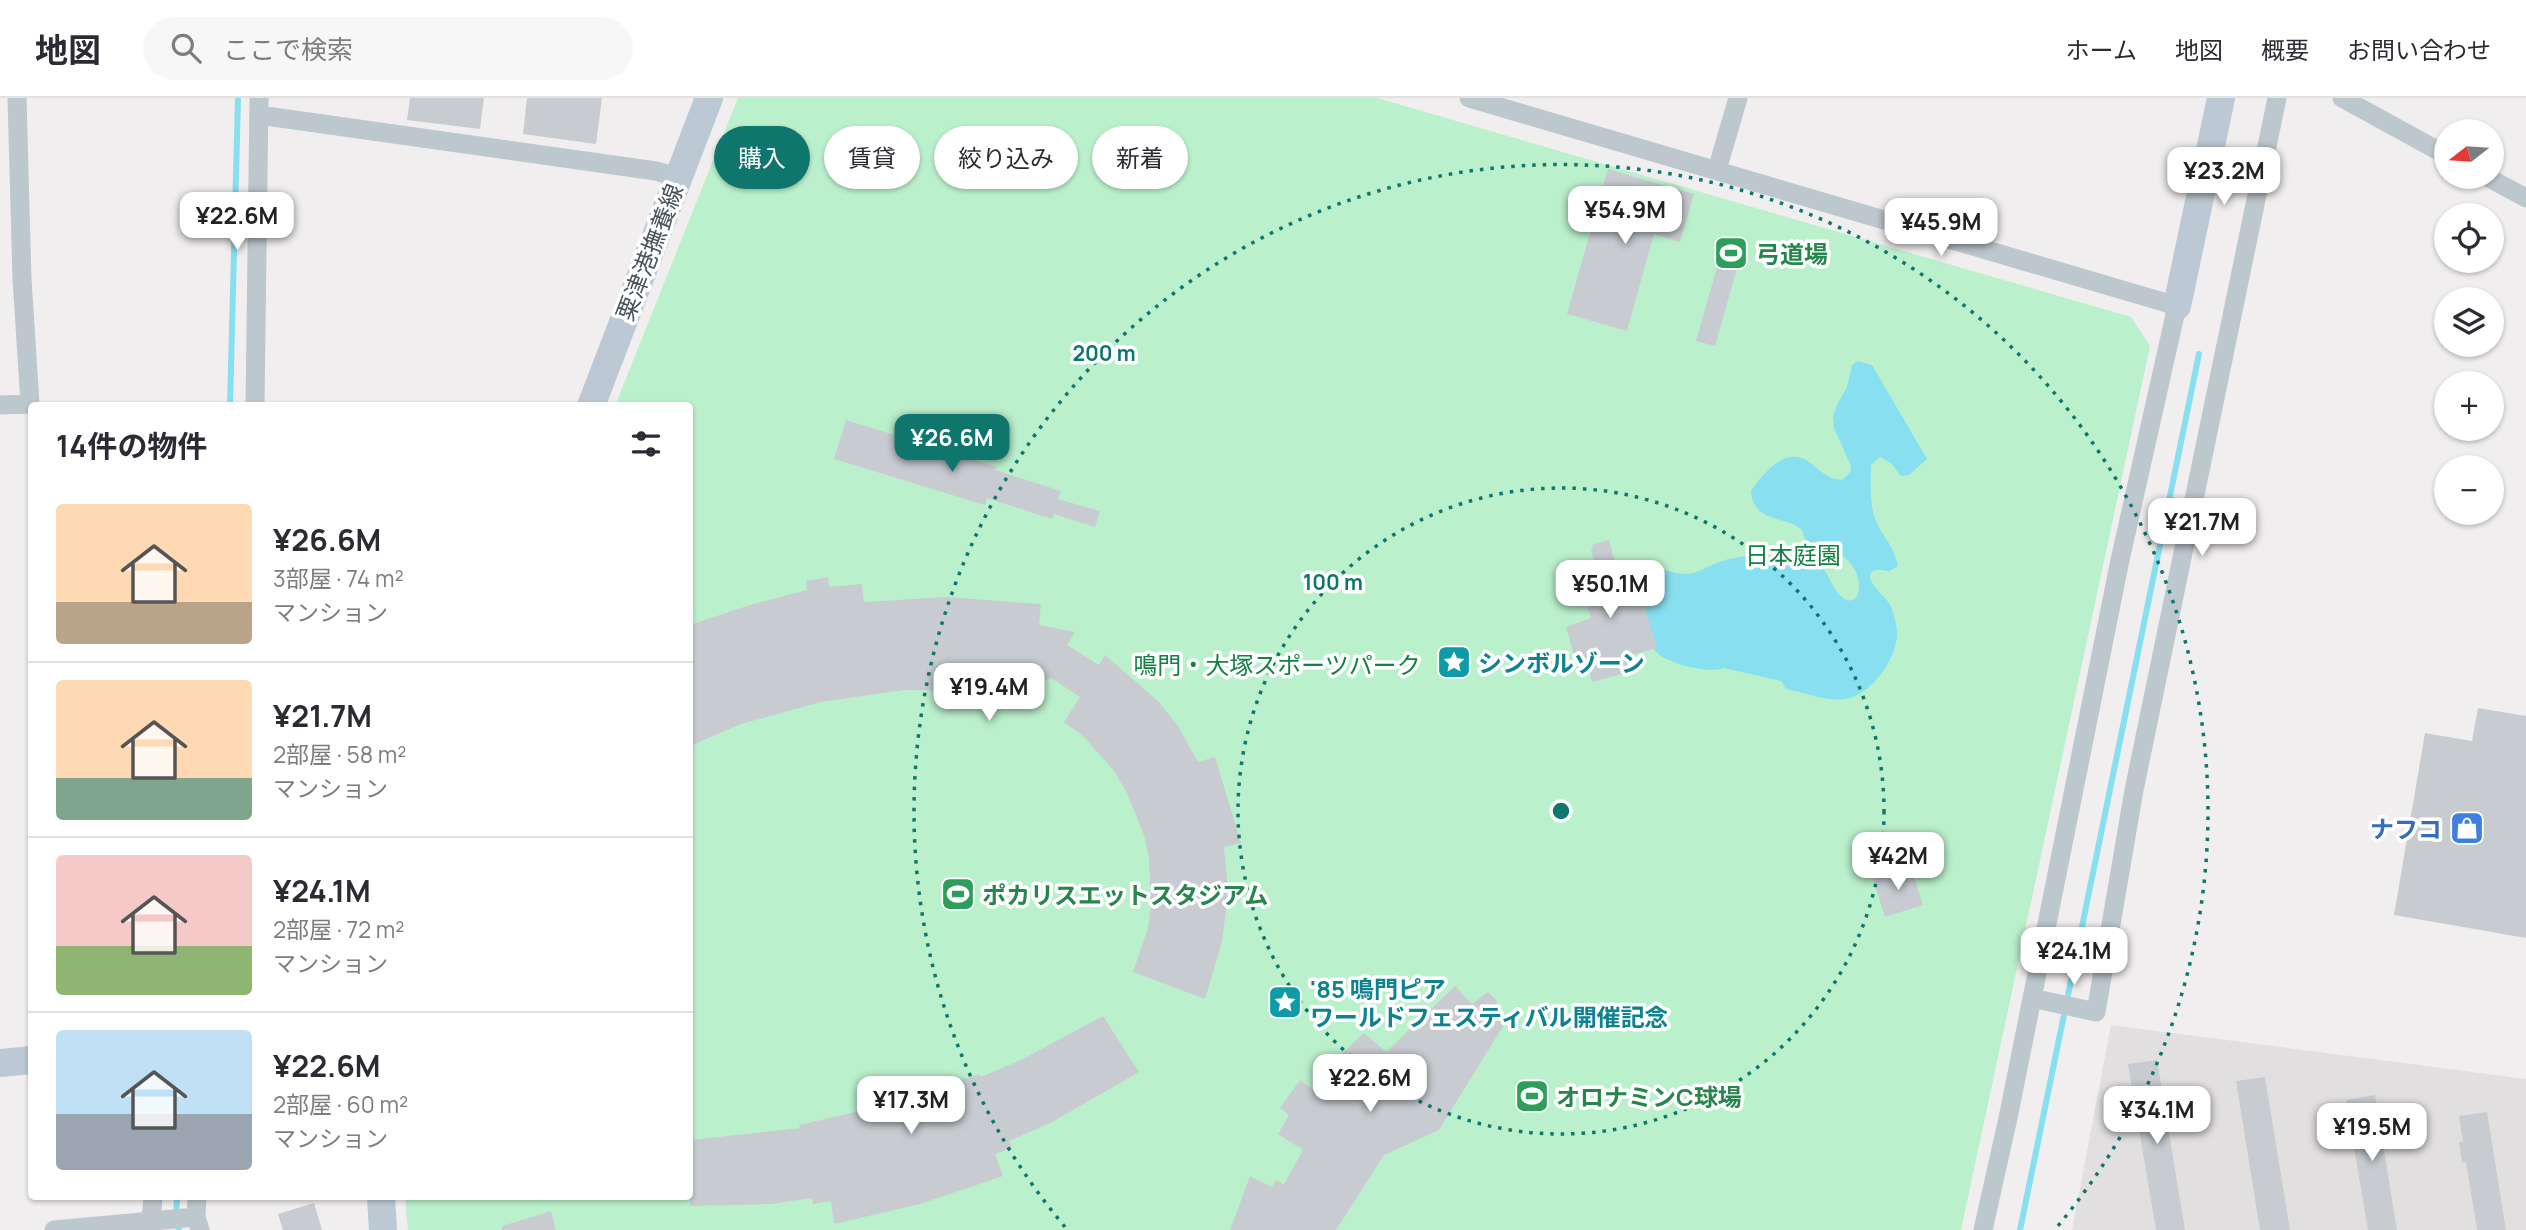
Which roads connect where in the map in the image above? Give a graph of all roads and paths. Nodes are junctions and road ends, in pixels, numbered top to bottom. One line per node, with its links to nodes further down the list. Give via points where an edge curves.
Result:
1 (17, 98): 15 (street)
2 (709, 98): 11 (main road, 粟津港撫養線)
3 (1469, 98): 10 (street)
4 (1738, 98): 10 (street)
5 (2221, 98): 14 (main road)
6 (2277, 98): 20 (street, via 2136,776 2096,1012)
7 (2342, 98): 9 (street)
8 (259, 106): 11 (street); 16 (street)
9 (2434, 148)
10 (1717, 170): 14 (street)
11 (677, 177): 17 (main road, 粟津港撫養線)
12 (2504, 186): 13 (street)
13 (2526, 198)
14 (2177, 306): 20 (street, via 2120,560)
15 (30, 402)
16 (254, 402)
17 (593, 402)
18 (28, 404): 19 (street)
19 (0, 405)
20 (2042, 1000): 30 (street)
21 (28, 1060): 22 (main road)
22 (0, 1063)
23 (153, 1200): 27 (street)
24 (197, 1200): 26 (street)
25 (381, 1200): 29 (main road)
26 (195, 1222): 27 (street)
27 (154, 1223): 28 (street)
28 (54, 1230)
29 (383, 1230)
30 (1983, 1230)

